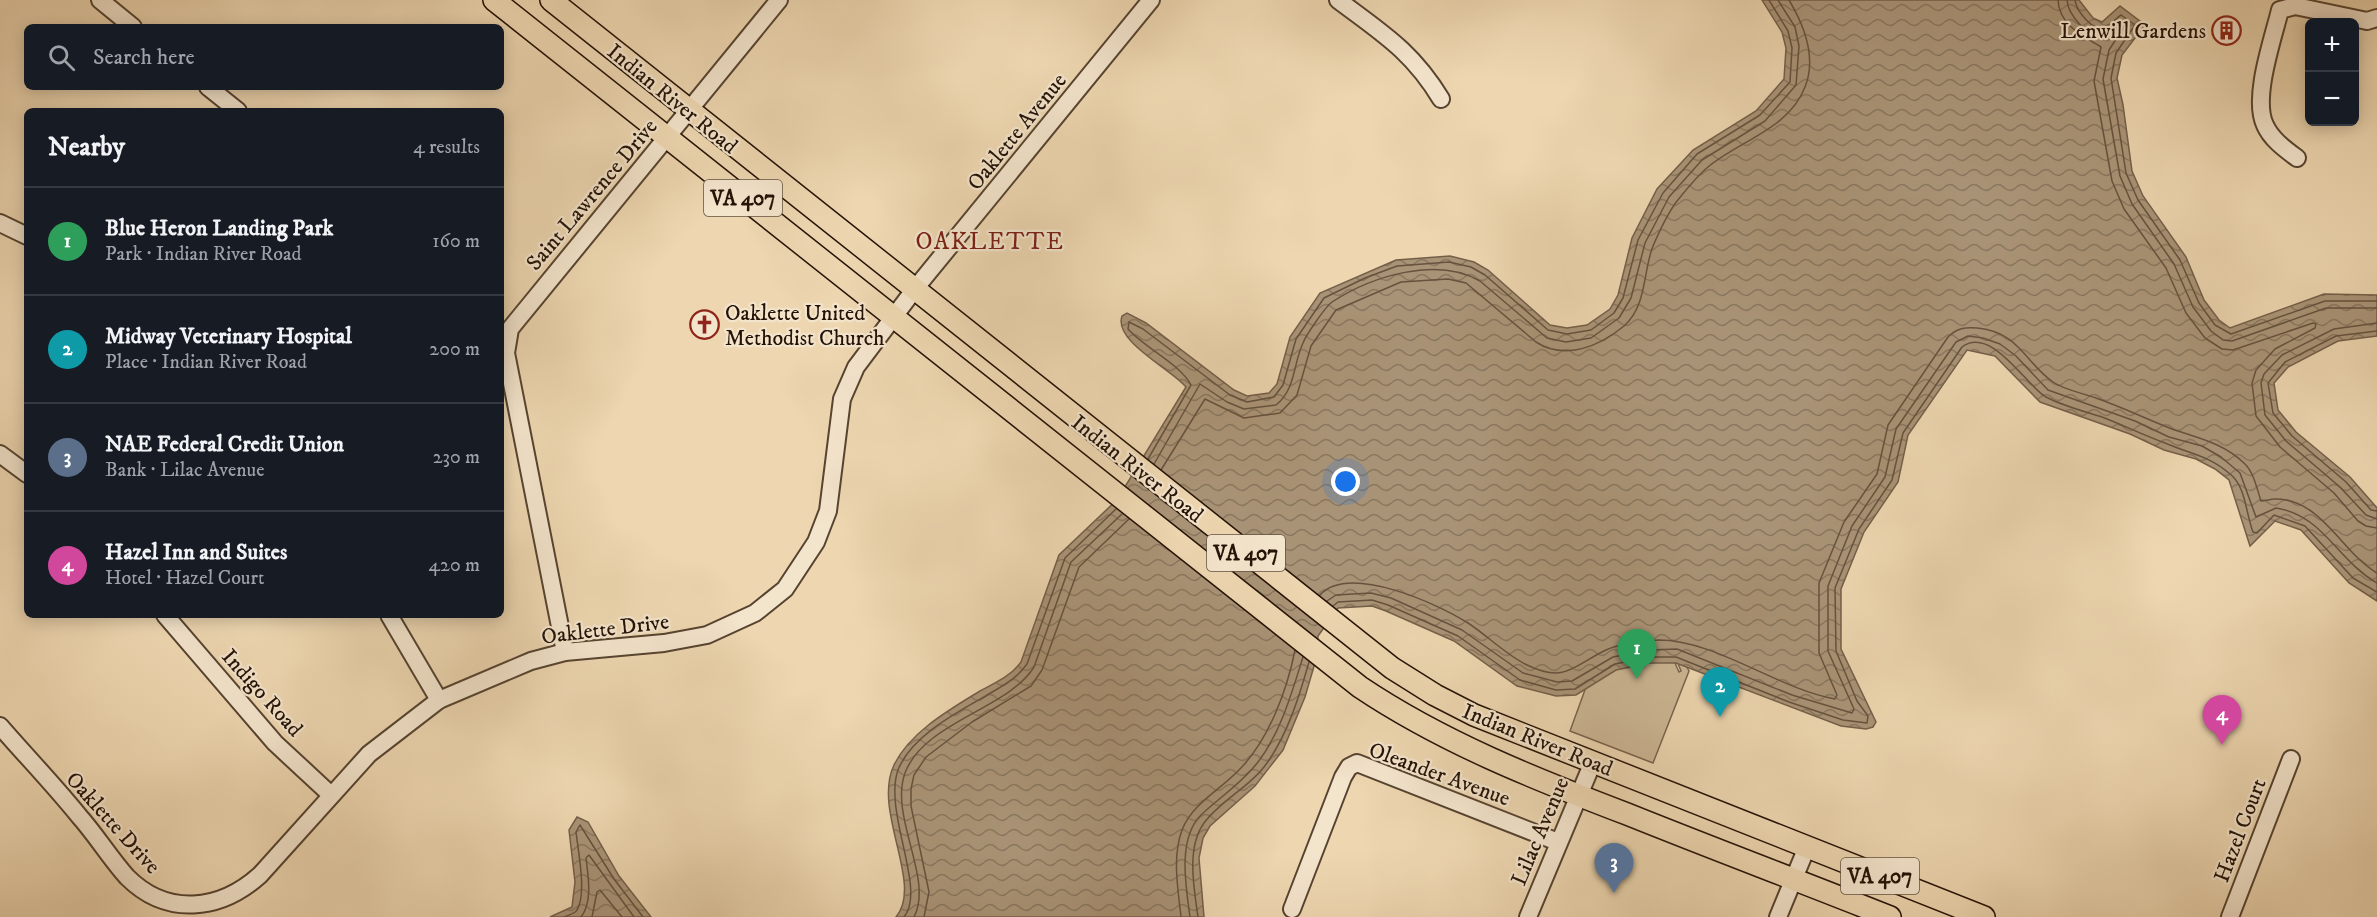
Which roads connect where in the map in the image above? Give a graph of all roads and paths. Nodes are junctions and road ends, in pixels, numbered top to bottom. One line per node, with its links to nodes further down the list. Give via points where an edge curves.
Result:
1 (100, 0): 8 (street)
2 (494, 0): 13 (main road, Indian River Road / VA 407)
3 (551, 0): 12 (main road, Indian River Road / VA 407)
4 (778, 0): 12 (street, Saint Lawrence Drive)
5 (1151, 0): 17 (street, Oaklette Avenue)
6 (1338, 0): 10 (street, via 1405,50)
7 (2377, 18): 14 (street, via 2367,21 2295,6 2280,10 2263,85 2261,114 2274,137)
8 (129, 24)
9 (212, 90): 11 (street)
10 (1441, 99)
11 (234, 108)
12 (689, 111): 13 (street, Saint Lawrence Drive); 17 (main road, Indian River Road / VA 407)
13 (668, 137): 18 (main road, Indian River Road / VA 407); 19 (street, Saint Lawrence Drive)
14 (2297, 158)
15 (0, 223): 16 (street)
16 (24, 235)
17 (914, 290): 18 (street, Oaklette Drive); 28 (main road, Indian River Road / VA 407, via 1408,679 1474,714)
18 (893, 318): 24 (street, Oaklette Drive, via 856,367 842,399 828,511 816,542 785,589 755,613 706,635); 30 (main road, Indian River Road / VA 407, via 1360,687 1438,734)
19 (505, 325): 24 (street, Saint Lawrence Drive, via 506,353)
20 (0, 454): 21 (street)
21 (24, 472)
22 (168, 618): 29 (street, Indigo Road, via 275,743)
23 (391, 618): 25 (street)
24 (565, 652): 25 (street, Oaklette Drive, via 531,661)
25 (439, 700): 29 (street, Oaklette Drive, via 387,738)
26 (0, 726): 29 (street, Oaklette Drive, via 128,879 166,903 201,907 217,904 244,889)
27 (2291, 759): 39 (street, Hazel Court)
28 (1593, 762): 30 (street, Lilac Avenue); 32 (main road, Indian River Road / VA 407)
29 (331, 795)
30 (1578, 795): 31 (street, Lilac Avenue); 33 (main road, Indian River Road / VA 407)
31 (1558, 842): 34 (street, Oleander Avenue, via 1357,763 1343,777); 35 (street, Lilac Avenue)
32 (1807, 847): 33 (street); 38 (main road, Indian River Road / VA 407)
33 (1793, 879): 36 (street); 37 (main road, Indian River Road / VA 407)
34 (1292, 909)
35 (1528, 917)
36 (1778, 917)
37 (1890, 917)
38 (1984, 917)
39 (2230, 917)

